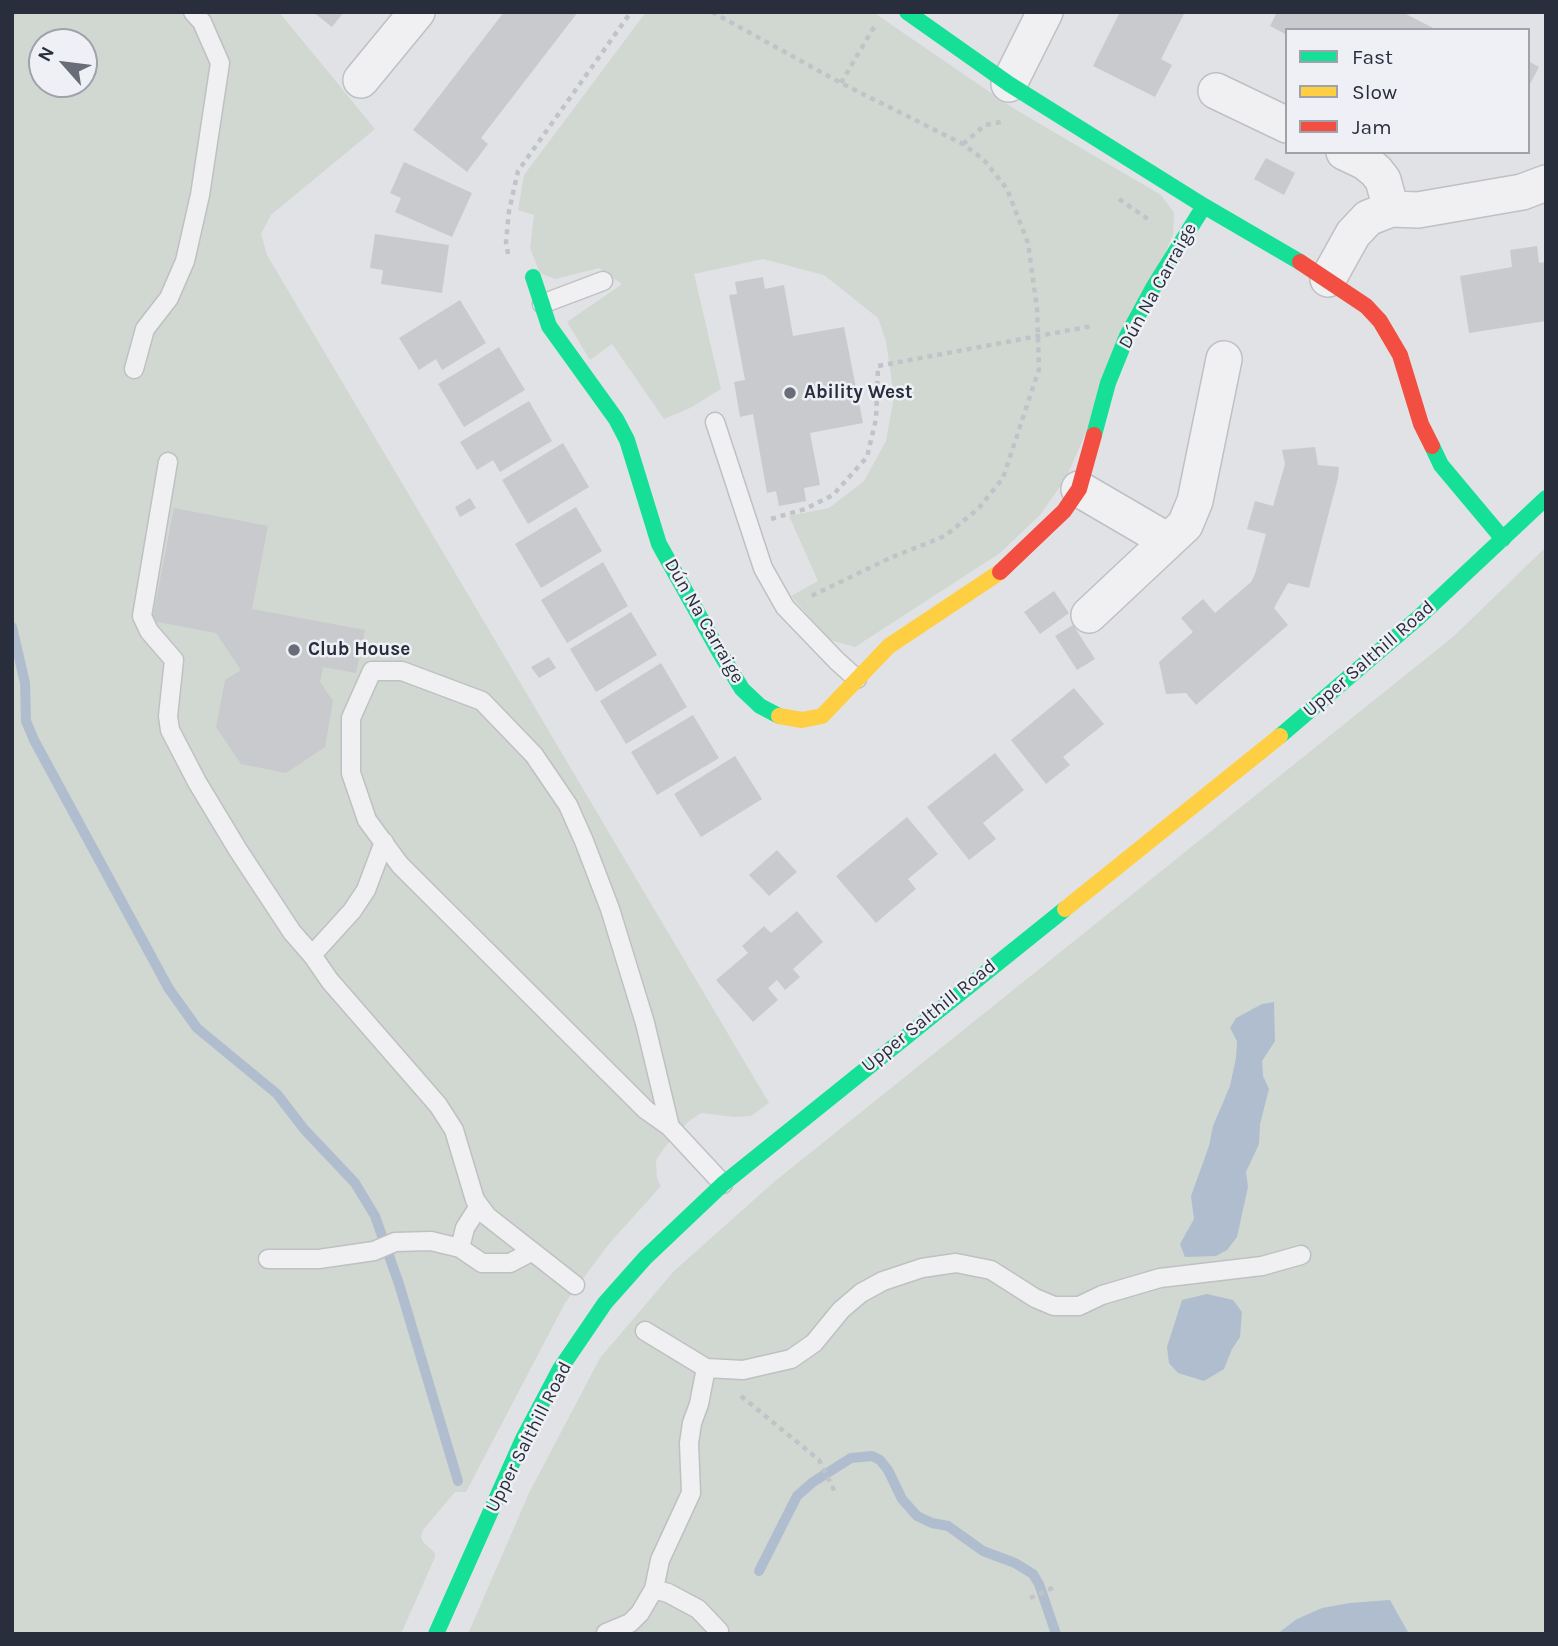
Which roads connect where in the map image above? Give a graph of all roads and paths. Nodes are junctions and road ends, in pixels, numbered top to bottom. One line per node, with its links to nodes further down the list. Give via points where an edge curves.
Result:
1 (193, 12): 28 (lane, via 220,63 200,195 185,261 169,298 145,329)
2 (417, 12): 8 (street)
3 (631, 12): 21 (path, via 518,171 506,242 511,279)
4 (712, 12): 9 (path)
5 (907, 12): 10 (street, Dún Na Carraige)
6 (1045, 12): 10 (street)
7 (876, 24): 9 (path)
8 (361, 80)
9 (841, 83): 14 (path)
10 (1009, 84): 18 (street, Dún Na Carraige)
11 (1216, 90): 13 (street)
12 (1003, 122): 14 (path, via 985,125)
13 (1285, 124)
14 (963, 144): 26 (path, via 984,160 1007,189 1028,243)
15 (1348, 154): 19 (street, via 1376,171)
16 (1546, 183): 19 (street, via 1522,192 1418,210)
17 (1113, 194): 20 (path)
18 (1204, 206): 20 (street, Dún Na Carraige); 22 (street, Dún Na Carraige)
19 (1391, 209): 22 (street, via 1368,218 1353,234)
20 (1182, 241): 25 (street, Dún Na Carraige)
21 (533, 277): 24 (street, Dún Na Carraige)
22 (1328, 279): 34 (street, Dún Na Carraige, via 1380,321 1400,355 1421,424 1441,465)
23 (603, 281): 24 (lane)
24 (542, 304): 38 (street, Dún Na Carraige, via 562,347 600,395 627,440 659,544 743,689 760,706 781,717 802,720 822,716)
25 (1135, 321): 26 (path); 31 (street, Dún Na Carraige, via 1108,383)
26 (1038, 336): 33 (path, via 878,366 876,419 867,457 833,495); 36 (path, via 1039,369 1003,478 978,509 945,536)
27 (1224, 359): 35 (street, via 1195,501 1185,525)
28 (134, 369)
29 (715, 422): 33 (lane)
30 (168, 462): 40 (lane, via 142,616 174,660 170,730 238,850)
31 (1079, 489): 35 (street); 38 (street, Dún Na Carraige, via 1064,511 1002,570 889,646)
32 (1546, 498): 34 (street, Upper Salthill Road)
33 (749, 526): 36 (lane, via 763,568)
34 (1503, 538): 42 (street, Upper Salthill Road, via 1281,735)
35 (1168, 541): 37 (street)
36 (785, 607): 38 (lane)
37 (1089, 615)
38 (857, 679)
39 (384, 842): 40 (lane, via 366,890); 41 (lane, via 400,865 646,1110); 41 (lane, via 367,820 351,773 351,718 372,671 402,671 482,701 534,755 568,805 610,909)
40 (312, 955): 43 (lane, via 438,1105 454,1130)
41 (670, 1127): 42 (lane)
42 (723, 1184): 57 (street, Upper Salthill Road, via 605,1303 560,1369 523,1439)
43 (479, 1206): 44 (lane, via 465,1228); 45 (lane)
44 (460, 1248): 45 (lane, via 482,1263 510,1263); 47 (lane, via 431,1241 395,1242 374,1251 319,1259)
45 (531, 1252): 48 (lane)
46 (1301, 1255): 50 (lane, via 1262,1266 1160,1278 1079,1306 1054,1306 991,1270 956,1263 922,1268 861,1293 814,1343 791,1359 743,1370)
47 (268, 1259)
48 (575, 1286)
49 (645, 1331): 50 (lane)
50 (706, 1368): 51 (path, via 819,1460); 53 (lane, via 689,1443 691,1493 660,1560)
51 (836, 1494)
52 (1057, 1586): 54 (path)
53 (654, 1588): 55 (lane, via 698,1609); 56 (lane, via 630,1623)
54 (1030, 1598)
55 (719, 1631)
56 (606, 1633)
57 (436, 1634)

